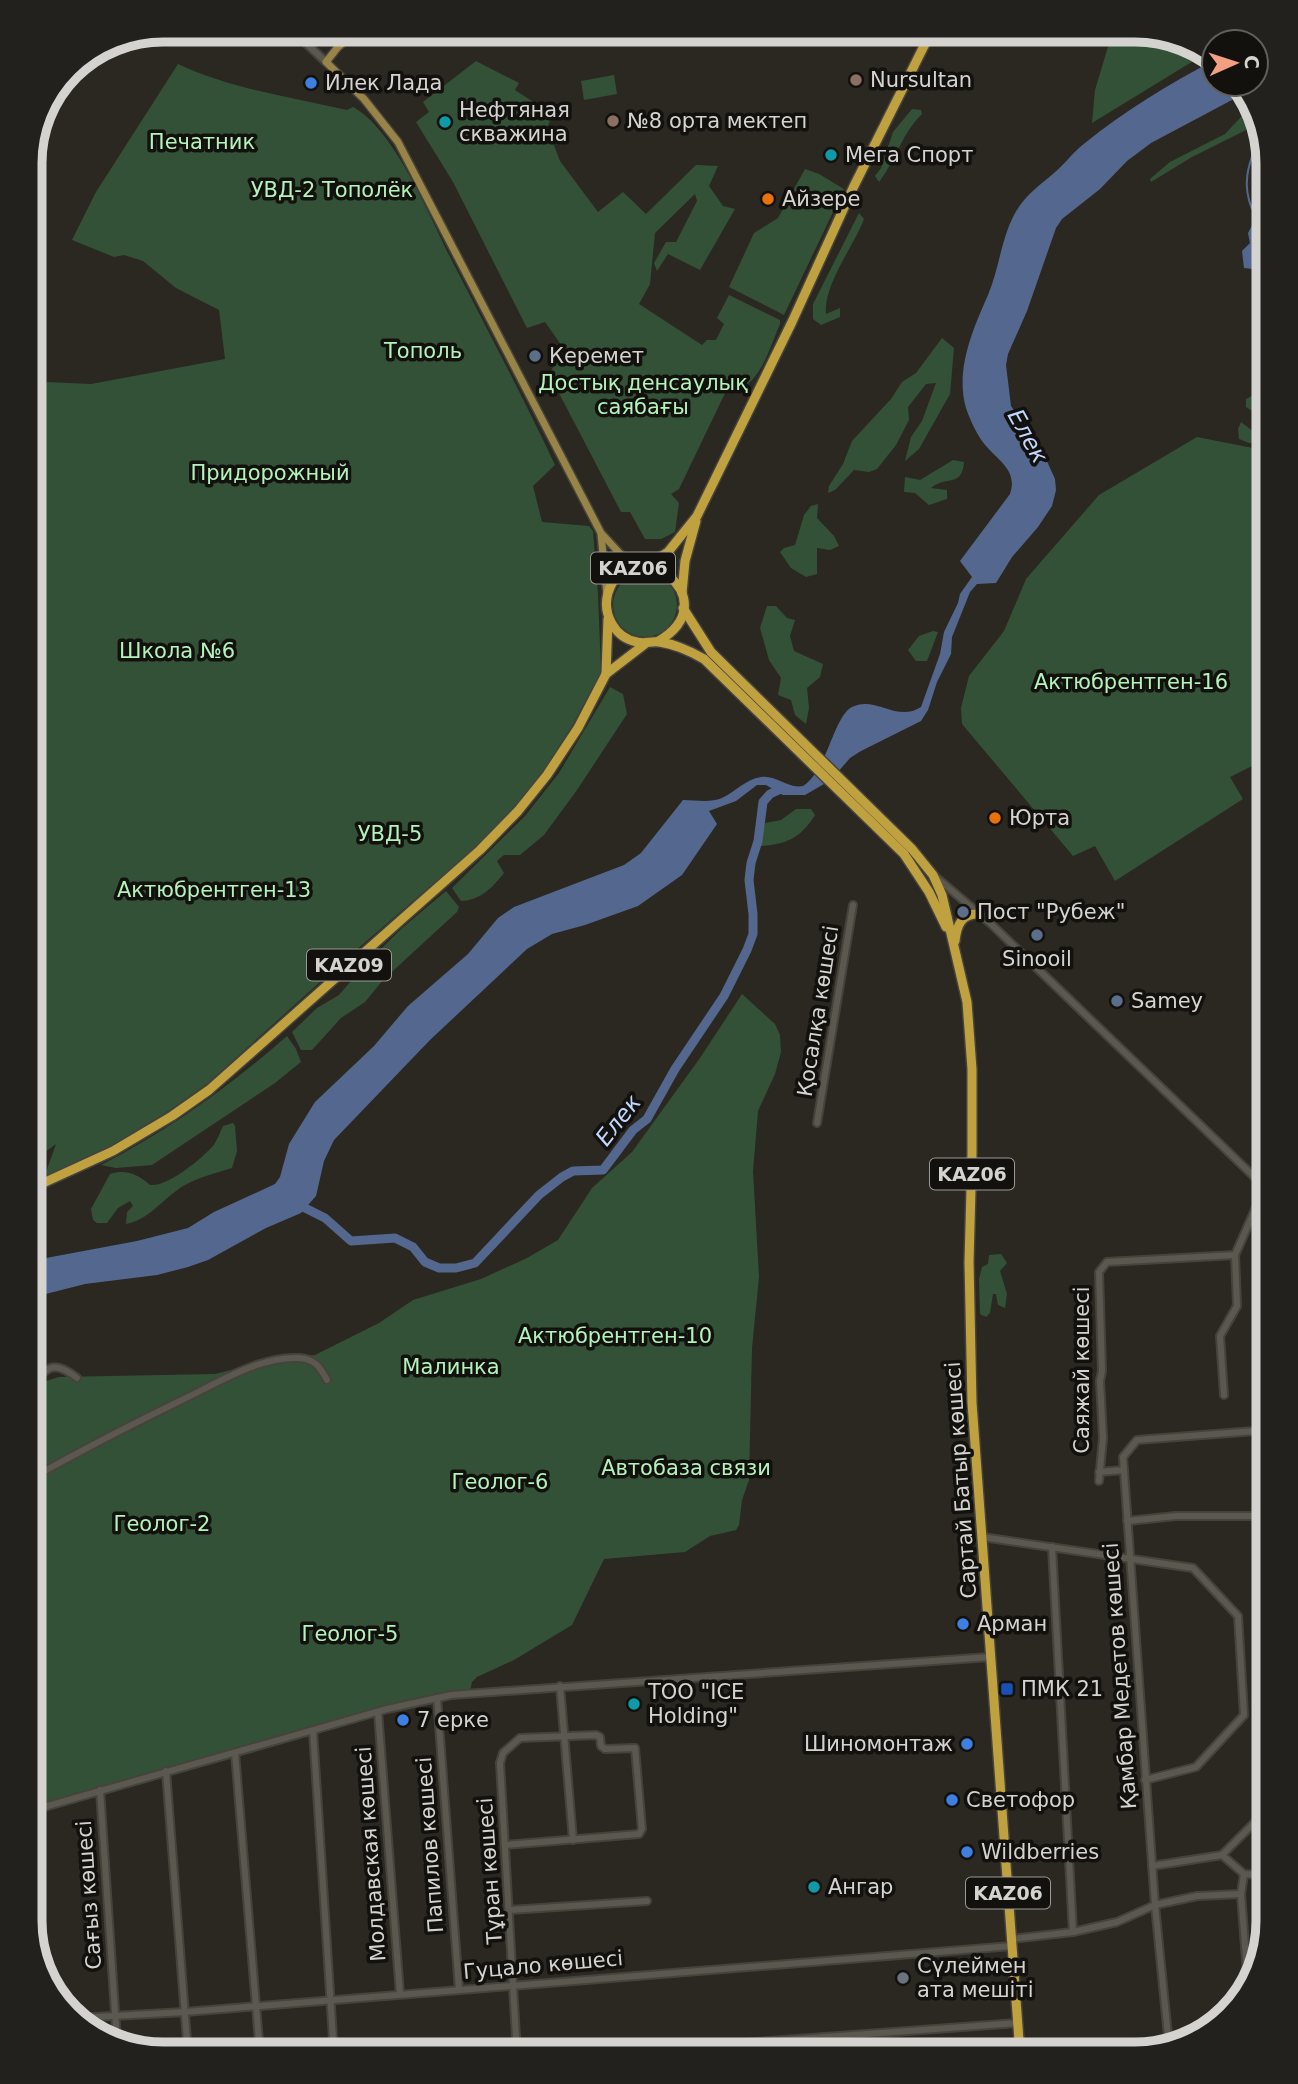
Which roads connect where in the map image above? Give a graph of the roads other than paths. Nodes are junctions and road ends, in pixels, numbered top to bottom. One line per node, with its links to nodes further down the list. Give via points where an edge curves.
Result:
1 (305, 42): 4 (street)
2 (344, 42): 4 (main road)
3 (926, 42): 5 (highway, KАZ06)
4 (326, 62): 6 (main road, via 398,142)
5 (697, 516): 7 (highway, KАZ06, via 668,552); 8 (highway, KАZ06)
6 (601, 533): 7 (main road, via 624,558); 9 (main road)
7 (641, 566): 8 (highway, KАZ06, via 668,574); 9 (highway, KАZ06, via 618,577)
8 (682, 593): 10 (highway, KАZ06)
9 (607, 596): 11 (highway, KАZ06)
10 (683, 608): 12 (highway, KАZ06, via 679,623); 15 (highway, KАZ06, via 711,652)
11 (608, 618): 13 (highway, via 622,636); 14 (highway, KAZ09)
12 (657, 642): 13 (highway, KАZ06); 15 (highway, KАZ06, via 704,659)
13 (645, 643): 14 (highway, KAZ09)
14 (607, 674): 24 (highway, KAZ09, via 547,775 480,850 209,1090 113,1152)
15 (754, 701): 16 (highway, KАZ06)
16 (863, 807): 17 (highway, KАZ06); 18 (highway, KАZ06, via 912,849)
17 (904, 854): 18 (street); 21 (highway, KАZ06)
18 (933, 874): 20 (street); 21 (highway, KАZ06)
19 (853, 905): 22 (street, Қосалқа көшесі)
20 (980, 914): 21 (highway, via 969,914 961,921); 23 (street)
21 (955, 946): 38 (highway, Сартай Батыр көшесі / KАZ06, via 967,1002 972,1069 970,1355)
22 (817, 1123)
23 (1256, 1178)
24 (42, 1184)
25 (1256, 1212): 26 (street)
26 (1235, 1255): 30 (street, via 1237,1306 1220,1336); 33 (street, Саяжай көшесі, via 1107,1262 1100,1272)
27 (42, 1372): 28 (street, via 62,1367)
28 (77, 1378)
29 (327, 1380): 34 (street, via 309,1360 265,1363 138,1421)
30 (1224, 1395)
31 (1256, 1431): 32 (street, Қамбар Медетов көшесі, via 1137,1440 1123,1457)
32 (1124, 1470): 33 (street); 37 (street, Қамбар Медетов көшесі)
33 (1100, 1472): 35 (street, Саяжай көшесі)
34 (42, 1473)
35 (1099, 1481)
36 (1256, 1517): 37 (street)
37 (1127, 1521): 40 (street, Қамбар Медетов көшесі)
38 (982, 1537): 39 (street); 41 (highway, Сартай Батыр көшесі / KАZ06)
39 (1052, 1547): 40 (street); 63 (street)
40 (1129, 1559): 49 (street, Қамбар Медетов көшесі); 49 (street, via 1193,1568 1238,1616 1244,1714 1196,1767)
41 (990, 1657): 42 (street); 64 (highway, Сартай Батыр көшесі / KАZ06)
42 (560, 1686): 43 (street); 46 (street)
43 (437, 1698): 44 (street); 69 (street, Папилов көшесі)
44 (378, 1712): 45 (street); 70 (street, Молдавская көшесі)
45 (313, 1731): 47 (street); 71 (street)
46 (564, 1736): 53 (street); 53 (street, via 596,1735 606,1749 637,1750 639,1835); 54 (street, Тұран көшесі, via 520,1738 503,1753)
47 (235, 1753): 48 (street); 72 (street)
48 (166, 1771): 50 (street); 73 (street)
49 (1146, 1780): 56 (street, Қамбар Медетов көшесі)
50 (100, 1790): 51 (street); 74 (street, Сағыз көшесі)
51 (42, 1807)
52 (1256, 1821): 55 (street)
53 (573, 1840): 54 (street)
54 (506, 1845): 62 (street, Тұран көшесі)
55 (1222, 1854): 56 (street); 57 (street)
56 (1152, 1866): 61 (street, Қамбар Медетов көшесі)
57 (1244, 1874): 58 (street); 59 (street)
58 (1256, 1874)
59 (1241, 1894): 61 (street, Гуцало көшесі, via 1197,1896); 65 (street)
60 (647, 1901): 62 (street)
61 (1155, 1905): 63 (street, Гуцало көшесі, via 1117,1922); 79 (street, Қамбар Медетов көшесі)
62 (510, 1910): 68 (street, Тұран көшесі)
63 (1073, 1932): 64 (street, Гуцало көшесі)
64 (1012, 1943): 68 (street, Гуцало көшесі); 76 (highway, Сартай Батыр көшесі / KАZ06)
65 (1246, 1959): 66 (street); 67 (street)
66 (1250, 1959)
67 (1247, 1967)
68 (514, 1986): 69 (street, Гуцало көшесі); 83 (street, Тұран көшесі)
69 (459, 1989): 70 (street, Гуцало көшесі)
70 (400, 1994): 71 (street, Гуцало көшесі)
71 (330, 2000): 72 (street, Гуцало көшесі); 82 (street)
72 (257, 2006): 73 (street, Гуцало көшесі); 81 (street)
73 (185, 2012): 74 (street, Гуцало көшесі); 80 (street)
74 (115, 2015): 75 (street, Гуцало көшесі); 77 (street, Сағыз көшесі)
75 (90, 2017)
76 (1018, 2023): 78 (street); 86 (highway, Сартай Батыр көшесі / KАZ06)
77 (116, 2032)
78 (823, 2037): 84 (street); 85 (street)
79 (1168, 2037)
80 (187, 2042)
81 (259, 2042)
82 (333, 2042)
83 (516, 2042)
84 (758, 2042)
85 (823, 2042)
86 (1019, 2042)

